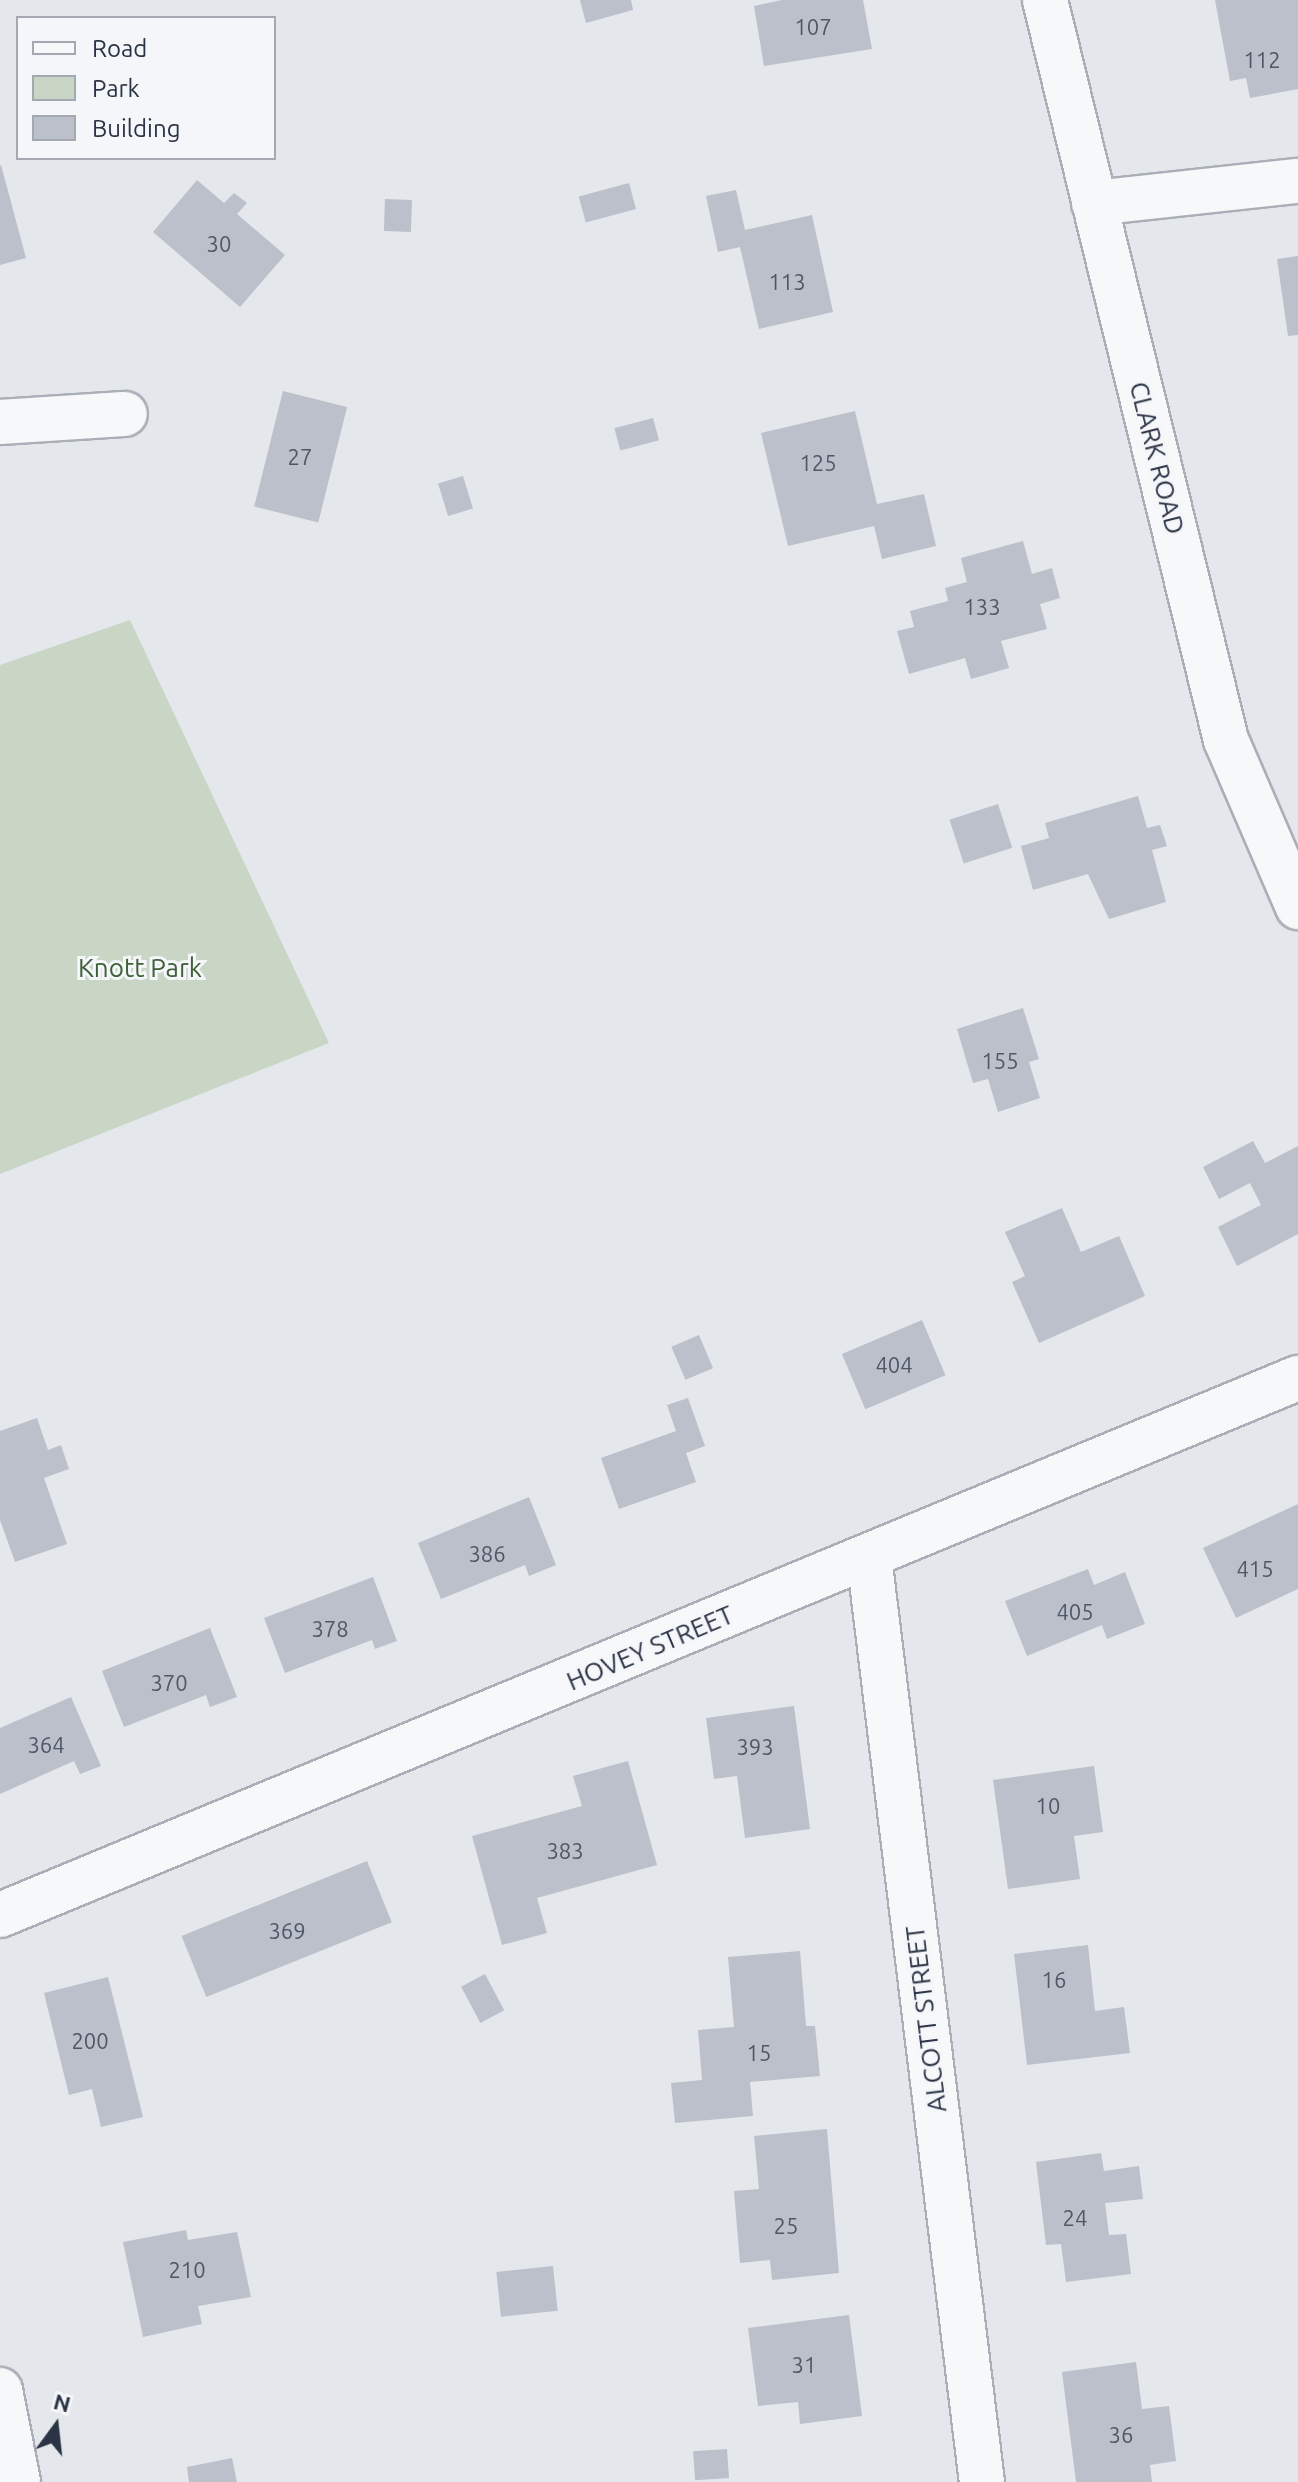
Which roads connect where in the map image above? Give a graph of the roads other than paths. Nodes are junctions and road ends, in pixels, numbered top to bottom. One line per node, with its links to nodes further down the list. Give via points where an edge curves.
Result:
1 (1045, 0): 3 (street, CLARK ROAD)
2 (1298, 181): 3 (street)
3 (1094, 203): 6 (street, CLARK ROAD, via 1226,740)
4 (125, 414): 5 (street)
5 (0, 422)
6 (1288, 862): 7 (street, CLARK ROAD)
7 (1298, 907)
8 (1298, 1378): 9 (street, HOVEY STREET)
9 (869, 1557): 10 (street, HOVEY STREET); 13 (street, ALCOTT STREET)
10 (0, 1915)
11 (0, 2390): 12 (street)
12 (18, 2482)
13 (982, 2482)

